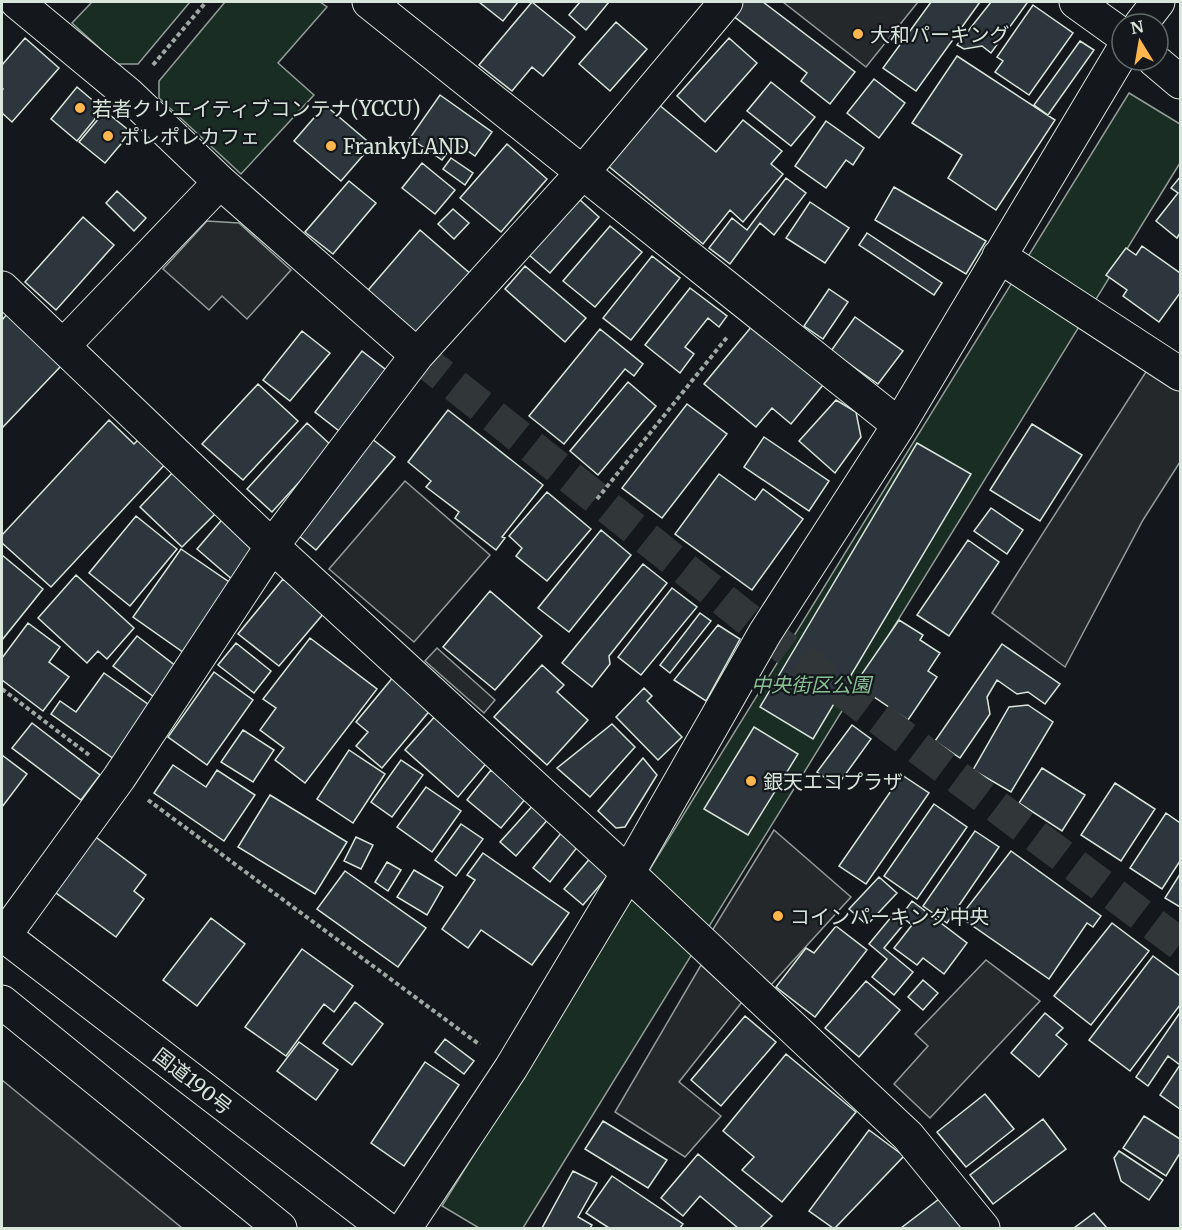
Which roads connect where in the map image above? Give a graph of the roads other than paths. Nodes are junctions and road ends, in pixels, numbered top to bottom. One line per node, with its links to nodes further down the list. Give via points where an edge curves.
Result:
1 (17, 2): 10 (main road, via 128,94)
2 (369, 2): 9 (main road)
3 (726, 2): 9 (main road)
4 (1076, 2): 5 (main road)
5 (1110, 26)
6 (1110, 72): 11 (main road)
7 (1168, 72): 8 (main road)
8 (1180, 82)
9 (583, 172): 14 (main road); 16 (main road)
10 (220, 182): 13 (main road); 14 (main road)
11 (999, 256): 15 (main road); 16 (main road)
12 (2, 288): 13 (main road)
13 (63, 346): 17 (main road)
14 (417, 355): 17 (main road)
15 (1180, 374)
16 (899, 425): 18 (main road, via 765,633)
17 (272, 546): 18 (main road); 19 (main road, via 119,778)
18 (628, 873): 23 (main road, via 511,1068); 24 (main road, via 908,1136)
19 (3, 935): 22 (main road, 国道190号)
20 (2, 1002): 21 (main road)
21 (280, 1228)
22 (384, 1228)
23 (405, 1228)
24 (983, 1228)

